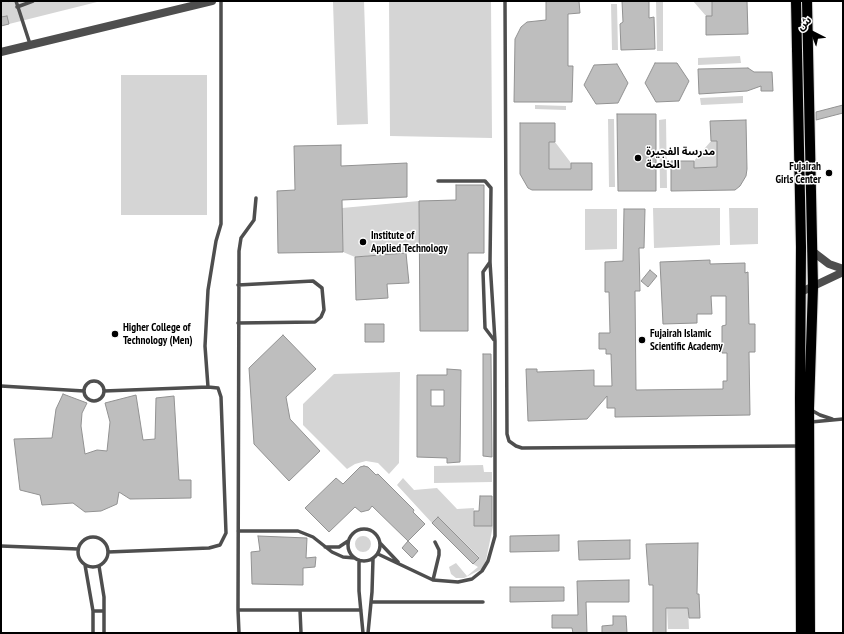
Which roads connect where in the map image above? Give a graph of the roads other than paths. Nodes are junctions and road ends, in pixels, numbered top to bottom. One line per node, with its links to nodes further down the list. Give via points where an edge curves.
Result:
1 (16, 1): 8 (lane)
2 (33, 1): 8 (lane)
3 (212, 1): 9 (street)
4 (221, 1): 23 (lane, via 221,224 214,248 208,290 205,346)
5 (505, 1): 30 (lane, via 509,441 522,448)
6 (796, 1): 19 (main road)
7 (807, 1): 13 (main road)
8 (17, 7): 9 (lane)
9 (30, 45): 10 (street)
10 (1, 52)
11 (438, 181): 14 (lane, via 485,180 490,184)
12 (256, 198): 17 (lane, via 254,220 239,246)
13 (812, 251): 15 (street, via 829,264); 18 (main road)
14 (490, 262): 21 (lane); 21 (lane, via 483,272 485,328)
15 (843, 269)
16 (843, 272): 18 (street)
17 (238, 285): 20 (lane); 20 (lane, via 313,281 322,288 324,310 315,322)
18 (813, 287): 19 (street); 26 (main road)
19 (801, 292): 29 (main road)
20 (238, 323): 31 (lane)
21 (495, 341): 46 (lane, via 495,536 488,561 482,571 472,579 451,582)
22 (1, 386): 24 (lane)
23 (208, 387): 25 (lane); 38 (lane, via 218,388 221,398 226,533 223,541 216,547 209,548)
24 (84, 391): 25 (lane, via 92,381 99,383); 25 (lane, via 89,400 96,401 102,398)
25 (104, 391)
26 (809, 408): 27 (lane); 29 (main road)
27 (833, 419): 28 (lane); 29 (lane, via 824,422)
28 (843, 419)
29 (805, 422): 30 (main road); 61 (main road)
30 (800, 446): 60 (main road)
31 (238, 531): 36 (lane, via 298,531 313,537); 49 (lane)
32 (348, 542): 34 (lane, via 356,531 366,529 376,533); 36 (lane, via 339,547); 40 (lane, via 348,549)
33 (435, 542): 46 (lane, via 439,555)
34 (380, 543): 39 (lane); 43 (lane)
35 (1, 546): 37 (lane)
36 (322, 546): 40 (lane, via 337,555)
37 (78, 549): 38 (lane, via 91,537 103,541); 44 (lane, via 81,561)
38 (108, 552): 45 (lane)
39 (378, 554): 41 (lane); 43 (lane)
40 (354, 558): 42 (lane)
41 (372, 559): 42 (lane); 47 (lane)
42 (359, 560): 51 (lane)
43 (400, 564): 46 (lane)
44 (86, 565): 45 (lane); 52 (lane)
45 (99, 566): 53 (lane)
46 (433, 580)
47 (371, 602): 48 (lane); 59 (lane)
48 (483, 602)
49 (238, 610): 50 (lane); 56 (lane)
50 (300, 610): 51 (lane); 57 (lane)
51 (361, 610): 58 (lane)
52 (93, 611): 53 (lane); 54 (lane)
53 (104, 611): 55 (lane)
54 (93, 633)
55 (104, 633)
56 (240, 633)
57 (301, 633)
58 (363, 633)
59 (368, 633)
60 (801, 633)
61 (810, 633)

